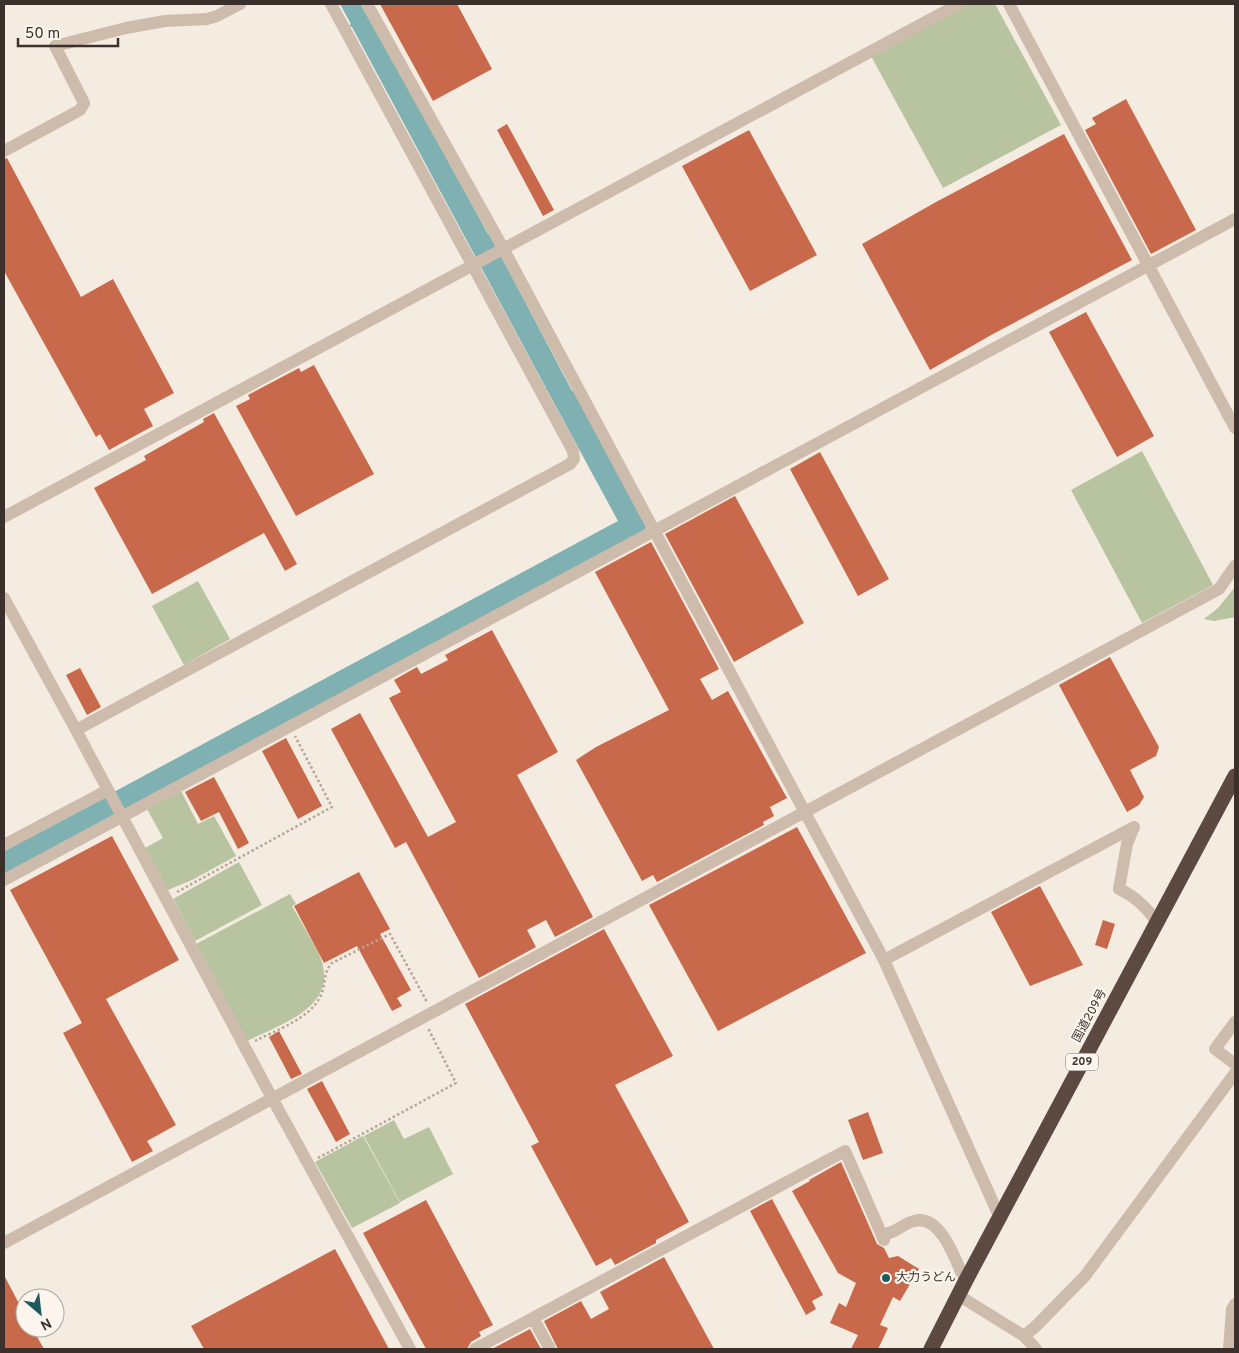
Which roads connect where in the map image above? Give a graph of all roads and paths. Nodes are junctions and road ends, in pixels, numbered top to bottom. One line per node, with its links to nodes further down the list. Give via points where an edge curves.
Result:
1 (240, 4): 6 (street, via 207,19 136,26 55,46 84,103 80,110)
2 (331, 4): 9 (street)
3 (367, 4): 8 (street)
4 (959, 4): 8 (street)
5 (1009, 4): 10 (street)
6 (4, 152)
7 (1235, 219): 10 (street)
8 (503, 248): 9 (street); 13 (street)
9 (473, 264): 12 (street); 17 (street, via 574,451 570,464)
10 (1149, 265): 11 (street); 13 (street)
11 (1235, 428)
12 (4, 517)
13 (654, 530): 16 (street); 20 (street)
14 (1235, 566): 20 (street, via 1219,589)
15 (4, 598): 17 (street)
16 (289, 726): 21 (street); 24 (path, via 332,807)
17 (76, 730): 19 (street)
18 (1235, 776): 25 (highway, 国道209号 / 209)
19 (108, 790): 21 (street); 22 (street)
20 (805, 812): 26 (street); 27 (street)
21 (122, 816): 23 (street); 24 (street)
22 (4, 846)
23 (4, 880)
24 (166, 899): 29 (street)
25 (1157, 922): 26 (street, via 1129,893 1119,889 1127,844 1134,827); 34 (highway, 国道209号 / 209)
26 (884, 960): 34 (street)
27 (427, 1015): 29 (path, via 390,934 332,963 326,969 325,984 314,1007); 32 (street); 33 (path, via 456,1083)
28 (1235, 1022): 30 (street, via 1215,1049)
29 (245, 1046): 32 (street)
30 (1235, 1064)
31 (1235, 1073): 39 (street, via 1084,1276)
32 (272, 1098): 33 (street); 35 (street)
33 (308, 1163): 40 (street)
34 (1000, 1218): 36 (highway, 国道209号 / 209)
35 (4, 1243)
36 (962, 1288): 38 (street, via 950,1246 934,1225 914,1220 883,1237 845,1151); 39 (street); 43 (highway, 国道209号 / 209)
37 (1235, 1304): 45 (street)
38 (533, 1318): 41 (street); 42 (street)
39 (1024, 1336): 44 (street)
40 (410, 1349)
41 (475, 1349)
42 (550, 1349)
43 (931, 1349)
44 (1036, 1349)
45 (1229, 1349)

